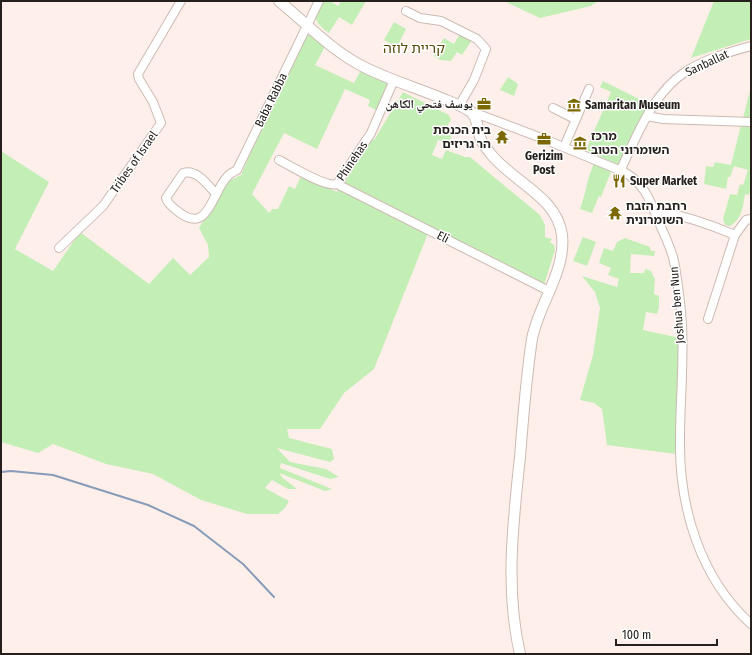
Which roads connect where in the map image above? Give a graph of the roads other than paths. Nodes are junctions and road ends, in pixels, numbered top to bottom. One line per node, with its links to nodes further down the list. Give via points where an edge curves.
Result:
1 (181, 1): 23 (street, Tribes of Israel, via 138,74 161,123 103,206)
2 (279, 1): 5 (street)
3 (319, 1): 5 (street, Baba Rabba)
4 (406, 11): 9 (street, via 420,18 441,21 477,39 486,49)
5 (307, 24): 7 (street, via 348,58); 19 (street, Baba Rabba, via 237,170 226,177)
6 (751, 46): 12 (street, Sanballat, via 704,62 685,72 665,91)
7 (394, 80): 9 (street); 18 (street, Phinehas, via 371,132)
8 (589, 89): 13 (street)
9 (460, 106): 11 (street)
10 (553, 108): 13 (street)
11 (469, 111): 15 (street, Joshua ben Nun); 24 (street, via 474,115 480,138 489,152 542,199 558,222 562,250)
12 (647, 116): 14 (street, via 663,119); 17 (street, Sanballat)
13 (575, 119): 15 (street)
14 (751, 122)
15 (564, 147): 17 (street, Joshua ben Nun)
16 (279, 160): 18 (street, Phinehas, via 322,182 334,186)
17 (620, 171): 20 (street, Joshua ben Nun, via 640,184)
18 (338, 184): 24 (street, Eli)
19 (216, 194): 19 (street, Baba Rabba, via 198,176 186,172 166,198 175,209 194,220 202,217)
20 (654, 210): 22 (street, via 714,226); 26 (street, Joshua ben Nun, via 673,257 682,326 680,440 681,472 686,503 694,533 712,576 725,596)
21 (751, 218): 22 (street, via 746,220)
22 (735, 236): 25 (street)
23 (59, 248)
24 (549, 291): 27 (street, via 538,314 531,344 515,506 512,590)
25 (708, 319)
26 (751, 624)
27 (520, 654)

